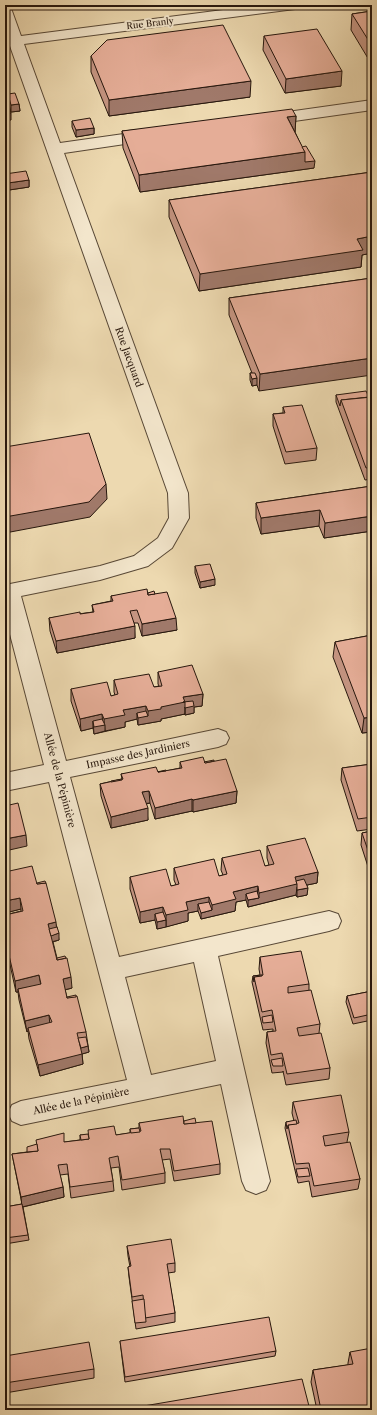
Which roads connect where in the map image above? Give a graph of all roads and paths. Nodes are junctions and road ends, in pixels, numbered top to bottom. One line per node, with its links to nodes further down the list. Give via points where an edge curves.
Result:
1 (295, 5): 3 (street, Rue Branly)
2 (5, 11): 3 (street, Rue Jacquard)
3 (10, 41): 7 (street, Rue Jacquard)
4 (372, 105): 5 (street)
5 (254, 121)
6 (168, 133): 7 (street)
7 (55, 149): 8 (street, Rue Jacquard, via 178,492 179,518 165,543 141,561 100,573)
8 (7, 591): 10 (street, Allée de la Pépinière)
9 (218, 738): 10 (street, Impasse des Jardiniers)
10 (58, 771): 11 (street, Impasse des Jardiniers); 14 (street, Allée de la Pépinière)
11 (5, 782)
12 (329, 921): 13 (street)
13 (204, 949): 14 (street); 15 (street)
14 (110, 970): 16 (street, Allée de la Pépinière)
15 (231, 1070): 16 (street, Allée de la Pépinière); 18 (street)
16 (142, 1088): 17 (street, Allée de la Pépinière)
17 (21, 1113)
18 (256, 1181)

